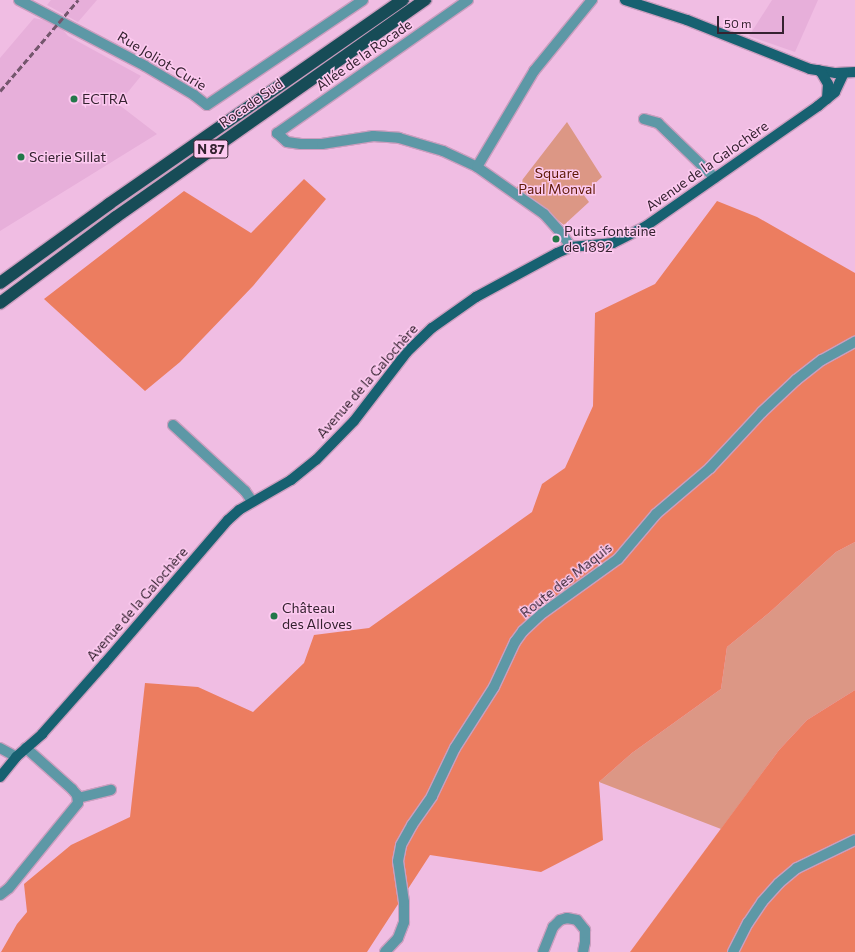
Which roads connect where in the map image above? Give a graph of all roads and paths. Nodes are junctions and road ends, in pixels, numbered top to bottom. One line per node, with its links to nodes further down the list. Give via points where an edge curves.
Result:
1 (19, 0): 2 (street, Rue Joliot-Curie, via 145,66 207,105)
2 (363, 0)
3 (403, 0): 16 (highway, Rocade Sud / N 87, via 164,165)
4 (425, 0): 17 (highway, Rocade Sud / N 87, via 134,204)
5 (468, 0): 13 (street, Allée de la Rocade, via 277,133 287,142 312,145 373,136 399,138 443,151)
6 (592, 0): 13 (street, via 534,71)
7 (625, 0): 8 (main road, via 687,20 773,55)
8 (818, 70): 10 (main road); 11 (main road, via 828,84)
9 (855, 72): 10 (main road)
10 (844, 73): 11 (main road, Avenue de la Galochère, via 835,92)
11 (827, 99): 14 (main road, Avenue de la Galochère)
12 (644, 120): 14 (street, via 658,123)
13 (477, 167): 15 (street, via 544,214)
14 (716, 178): 15 (main road, Avenue de la Galochère, via 673,209 623,239 606,245)
15 (570, 247): 20 (main road, Avenue de la Galochère, via 497,285 443,319 407,352 354,421 316,460 291,480)
16 (0, 283)
17 (0, 303)
18 (855, 342): 29 (street, Route des Maquis, via 822,360 796,380 710,468 656,514 618,559 545,611 523,631 515,642 494,687 455,748 432,796 401,845 398,861 404,922 398,938)
19 (173, 424): 20 (street, via 245,491)
20 (252, 501): 22 (main road, Avenue de la Galochère, via 228,520 89,681 42,734)
21 (0, 748): 23 (street)
22 (26, 748): 23 (main road, Avenue de la Galochère); 26 (street, via 72,789)
23 (16, 757): 24 (main road, Avenue de la Galochère)
24 (0, 777)
25 (111, 790): 26 (street)
26 (78, 798): 28 (street, via 77,806 9,888)
27 (855, 840): 32 (street, via 797,868 780,883 748,922)
28 (0, 895)
29 (385, 952)
30 (543, 952): 31 (street, via 553,927 560,920 567,918 577,920 585,930)
31 (582, 952)
32 (733, 952)

